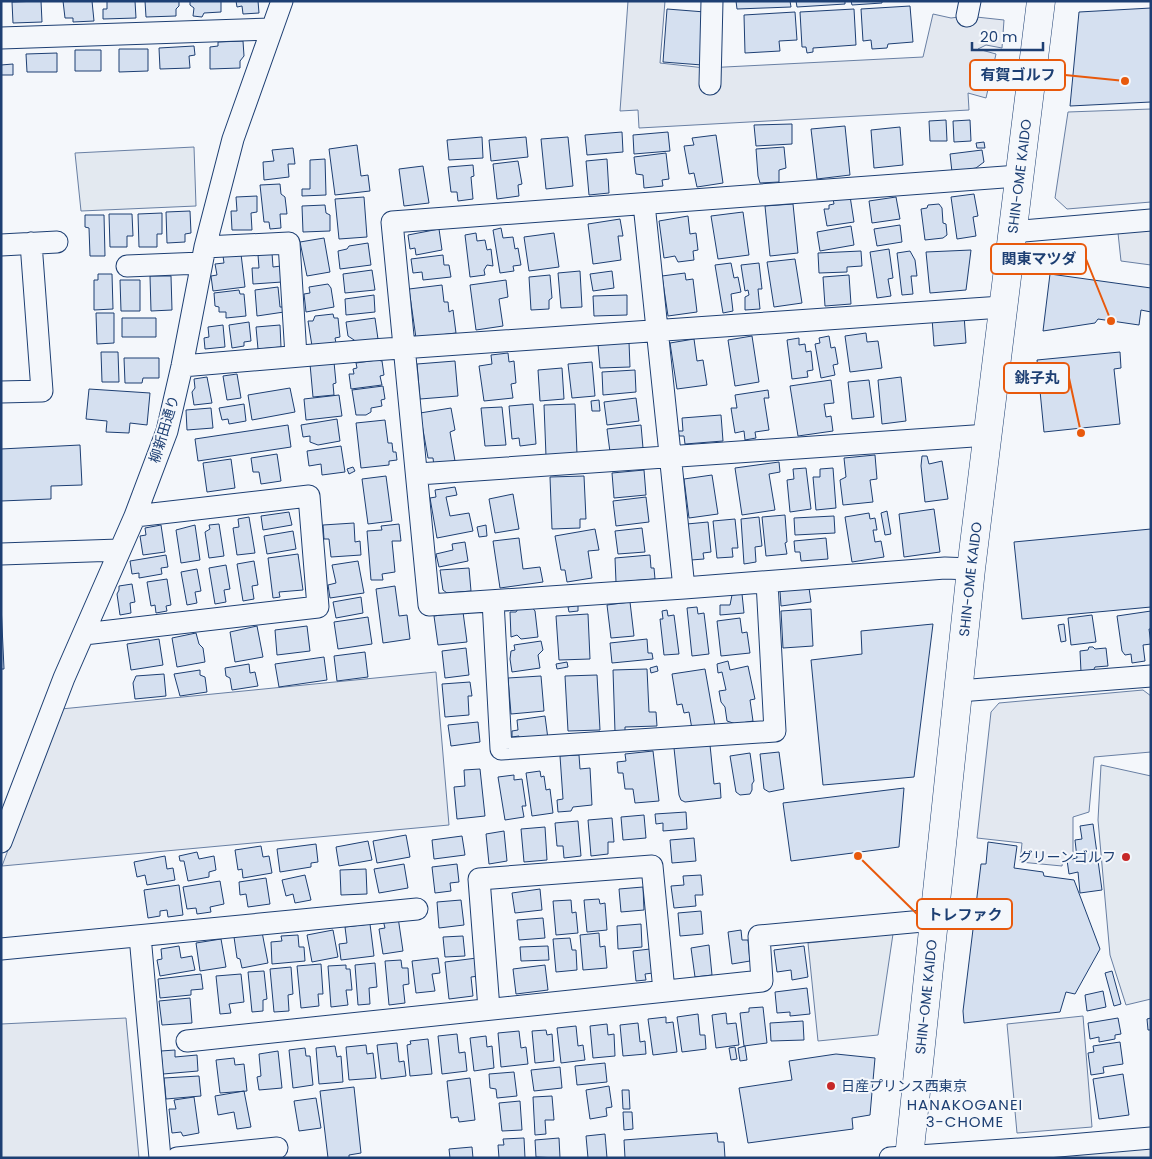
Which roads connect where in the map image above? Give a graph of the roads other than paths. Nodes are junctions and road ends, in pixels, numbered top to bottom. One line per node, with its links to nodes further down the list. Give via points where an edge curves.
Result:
1 (282, 1): 4 (street, 柳新田通り)
2 (712, 1): 6 (street)
3 (1041, 1): 7 (main road, SHIN-OME KAIDO)
4 (272, 29): 5 (street); 14 (street, 柳新田通り, via 234,138)
5 (1, 38)
6 (710, 84)
7 (1019, 176): 8 (street); 10 (main road, SHIN-OME KAIDO)
8 (644, 204): 17 (street); 18 (street, via 392,222)
9 (1151, 220): 10 (street)
10 (1012, 232): 16 (main road, SHIN-OME KAIDO)
11 (57, 242): 12 (street)
12 (31, 244): 13 (street); 21 (street, via 42,391)
13 (1, 245)
14 (204, 255): 15 (street); 19 (street, via 289,243); 20 (street, 柳新田通り)
15 (127, 266)
16 (1002, 307): 17 (street); 22 (main road, SHIN-OME KAIDO)
17 (658, 331): 18 (street); 23 (street)
18 (404, 348): 19 (street); 24 (street)
19 (296, 356): 20 (street)
20 (182, 366): 25 (street, 柳新田通り, via 167,431)
21 (1, 392)
22 (988, 435): 23 (street); 28 (main road, SHIN-OME KAIDO)
23 (671, 457): 24 (street); 30 (street)
24 (418, 474): 31 (street, via 429,605)
25 (135, 516): 26 (street, 柳新田通り); 32 (street, via 309,496 318,606)
26 (119, 550): 27 (street); 32 (street, 柳新田通り)
27 (1, 554)
28 (971, 569): 29 (street, via 945,568); 34 (main road, SHIN-OME KAIDO)
29 (767, 582): 30 (street); 31 (street, via 775,730 755,732 501,749)
30 (684, 588): 31 (street)
31 (493, 601)
32 (84, 634): 35 (street, 柳新田通り)
33 (1151, 676): 34 (street)
34 (958, 691): 37 (main road, SHIN-OME KAIDO)
35 (1, 842)
36 (417, 909): 38 (street)
37 (934, 920): 40 (street, via 759,936 762,981); 45 (main road, SHIN-OME KAIDO)
38 (140, 936): 39 (street); 46 (street)
39 (1, 949)
40 (664, 991): 41 (street); 41 (street, via 652,866 479,879)
41 (488, 1010): 42 (street)
42 (187, 1041)
43 (1151, 1138): 45 (street)
44 (277, 1148): 47 (street)
45 (902, 1157)
46 (160, 1158)
47 (177, 1158)

